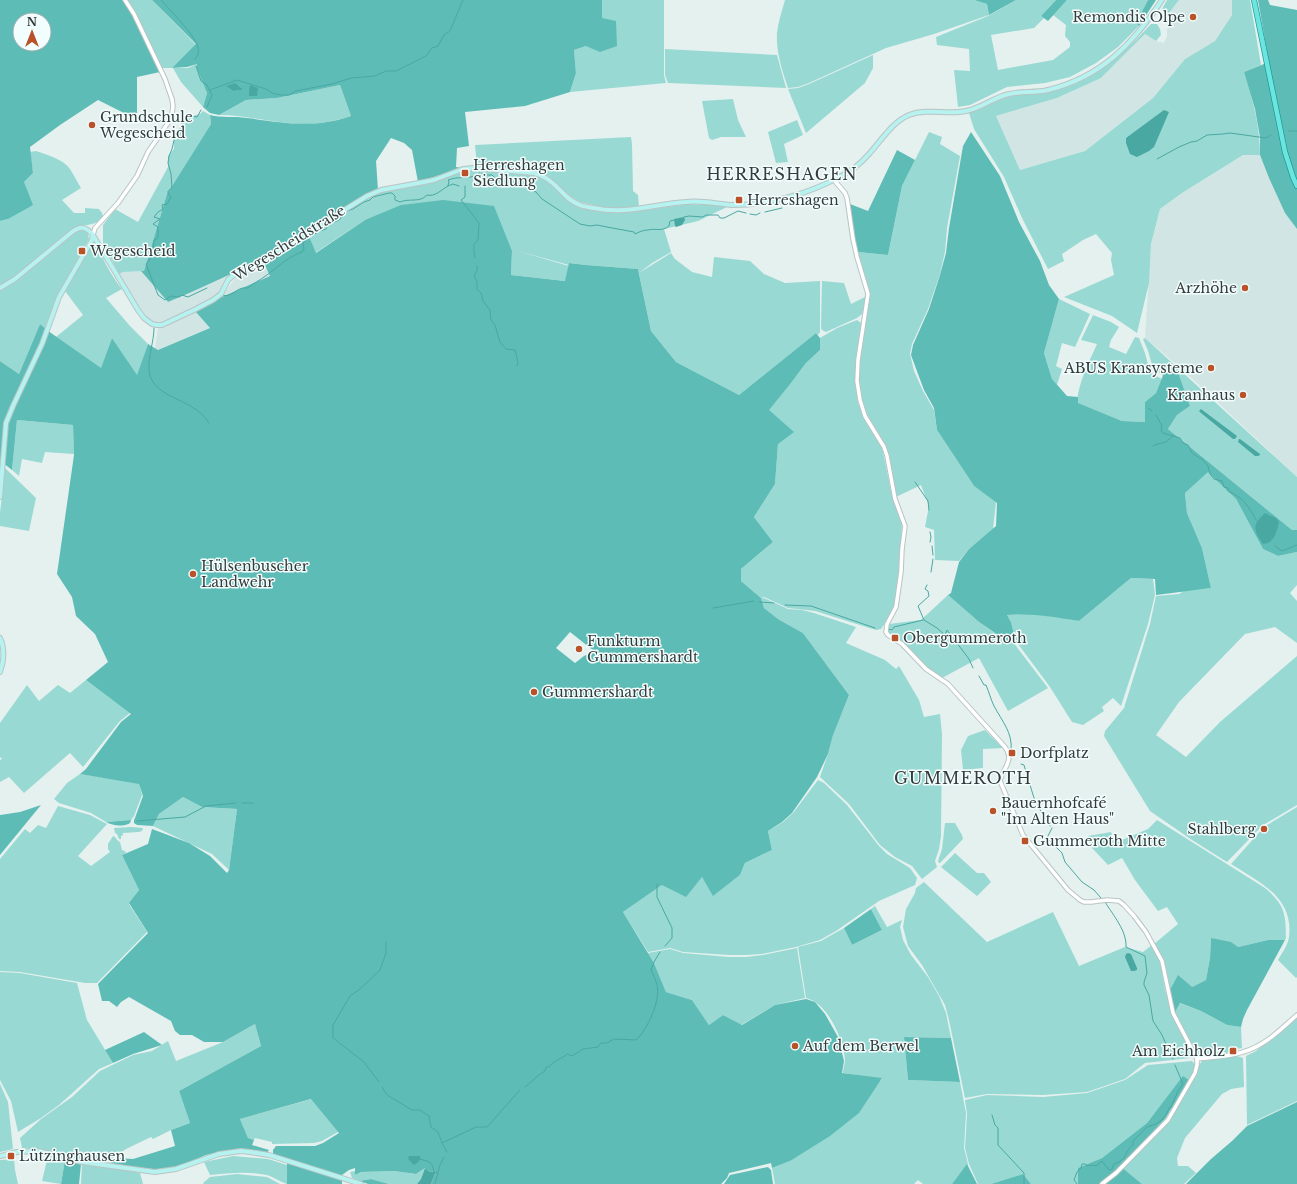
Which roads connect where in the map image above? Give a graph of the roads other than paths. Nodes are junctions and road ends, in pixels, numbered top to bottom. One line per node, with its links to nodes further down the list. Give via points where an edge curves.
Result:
1 (125, 0): 6 (street, via 169,88 172,114 148,152 137,176 118,203 95,228)
2 (1162, 0): 4 (main road, Wegescheidstraße, via 1122,50 1112,60 1087,75 1074,82 1049,89 1005,95 979,108 966,111 923,112 909,115 894,126 861,163)
3 (1254, 0): 5 (main road, via 1285,152)
4 (834, 180): 6 (main road, Wegescheidstraße, via 800,195 757,203 732,205 689,201 622,211 600,210 580,205 566,197 549,180 534,173 478,167 463,169 419,184 381,190 357,201 260,262 235,274 228,280 221,294 213,300 162,325 152,324 144,318); 12 (street, via 847,198 855,251 868,294 857,370 860,400 865,416 884,447 895,499 905,526 902,572 896,607 887,624 886,632 902,644 926,669 948,684 1008,751 1009,759 1000,781 1019,826 1026,840 1068,890 1084,902 1119,901 1146,932 1162,961 1173,1013)
5 (1297, 186)
6 (93, 235): 7 (main road, via 84,227 76,229 15,279); 8 (main road, via 59,297 42,344 6,423)
7 (0, 288)
8 (0, 497)
9 (0, 638): 10 (main road, via 4,655)
10 (0, 672)
11 (1297, 1015): 12 (street, via 1274,1035 1252,1049)
12 (1197, 1059): 15 (street, via 1195,1073 1168,1120)
13 (0, 1156): 14 (main road, via 38,1151 82,1162 155,1172 176,1169 218,1154 250,1152 269,1155)
14 (361, 1184)
15 (1102, 1184)

